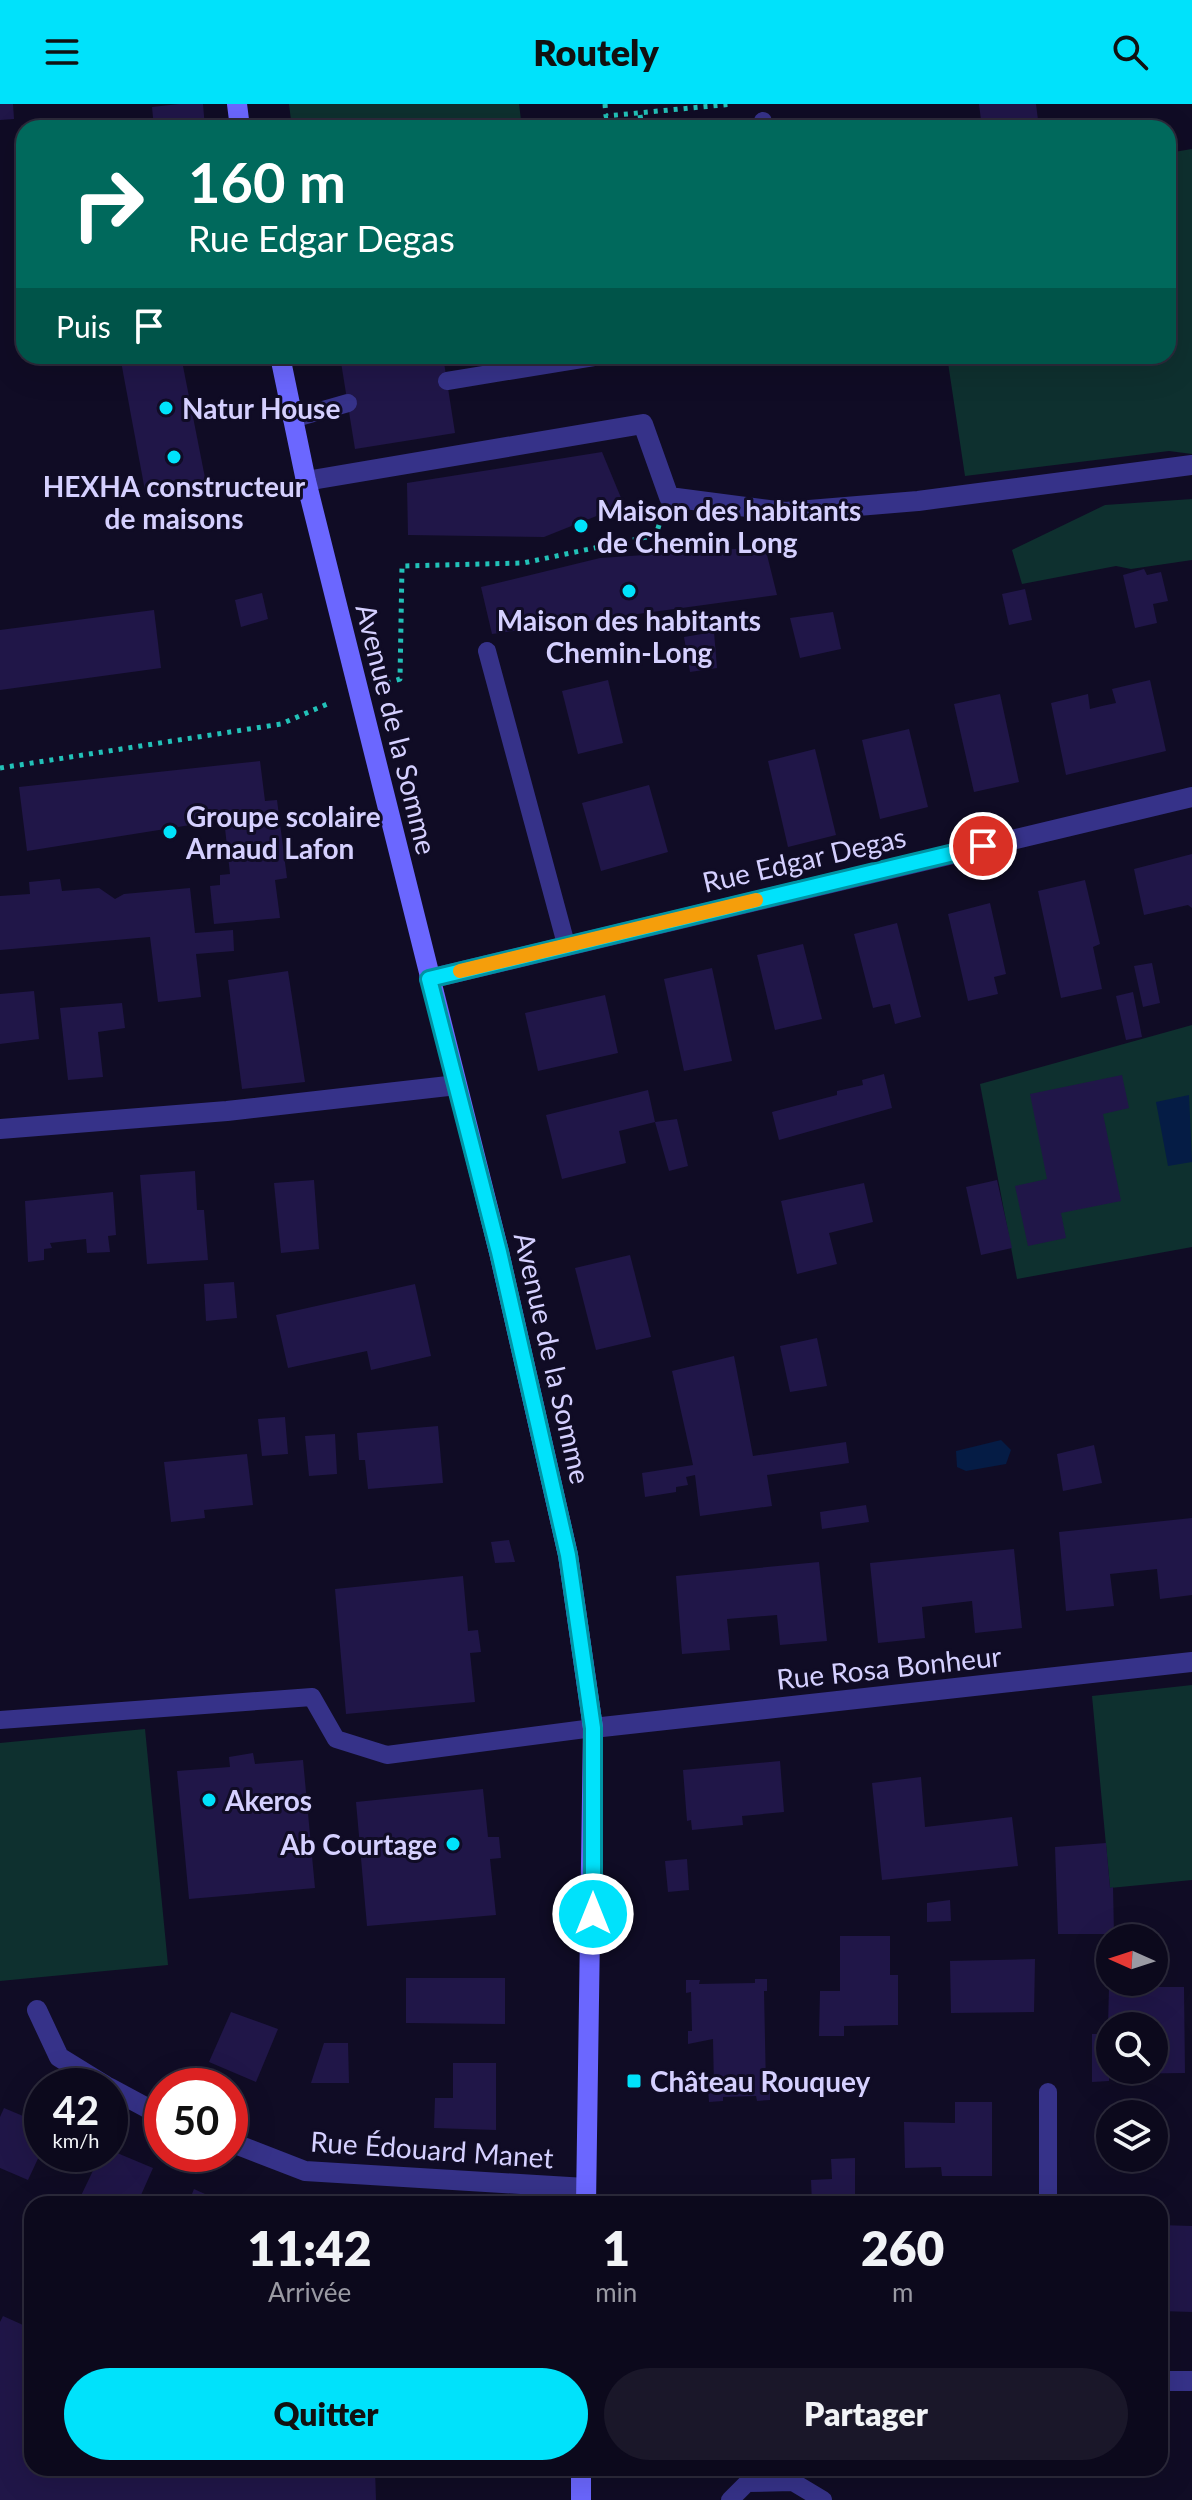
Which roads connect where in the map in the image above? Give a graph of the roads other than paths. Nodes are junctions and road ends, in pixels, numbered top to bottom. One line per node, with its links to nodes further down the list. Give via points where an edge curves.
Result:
1 (282, 364): 5 (main road, Avenue de la Somme)
2 (551, 364): 3 (lane)
3 (447, 381)
4 (348, 403): 5 (lane)
5 (292, 419): 7 (main road, Avenue de la Somme)
6 (1192, 465): 7 (street, via 918,501 785,512 669,497 643,424)
7 (306, 481): 11 (main road, Avenue de la Somme)
8 (487, 651): 10 (lane)
9 (1192, 797): 10 (street, Rue Edgar Degas)
10 (566, 944): 11 (street, Rue Edgar Degas)
11 (429, 979): 12 (main road, Avenue de la Somme)
12 (457, 1085): 13 (street); 16 (main road, Avenue de la Somme, via 560,1512)
13 (0, 1129)
14 (1192, 1662): 16 (street, Rue Rosa Bonheur)
15 (0, 1720): 16 (lane, via 312,1697 336,1739 387,1755)
16 (593, 1728): 21 (main road, Avenue de la Somme)
17 (37, 2010): 18 (street, via 59,2057)
18 (77, 2068)
19 (1048, 2092): 22 (lane)
20 (248, 2149): 21 (street, Rue Édouard Manet, via 305,2171)
21 (586, 2196)
22 (1048, 2196)
23 (1168, 2381): 24 (street)
24 (1192, 2381)
25 (581, 2476): 26 (main road)
26 (581, 2500)
27 (730, 2500): 28 (lane, via 747,2483 793,2482)
28 (823, 2500)

